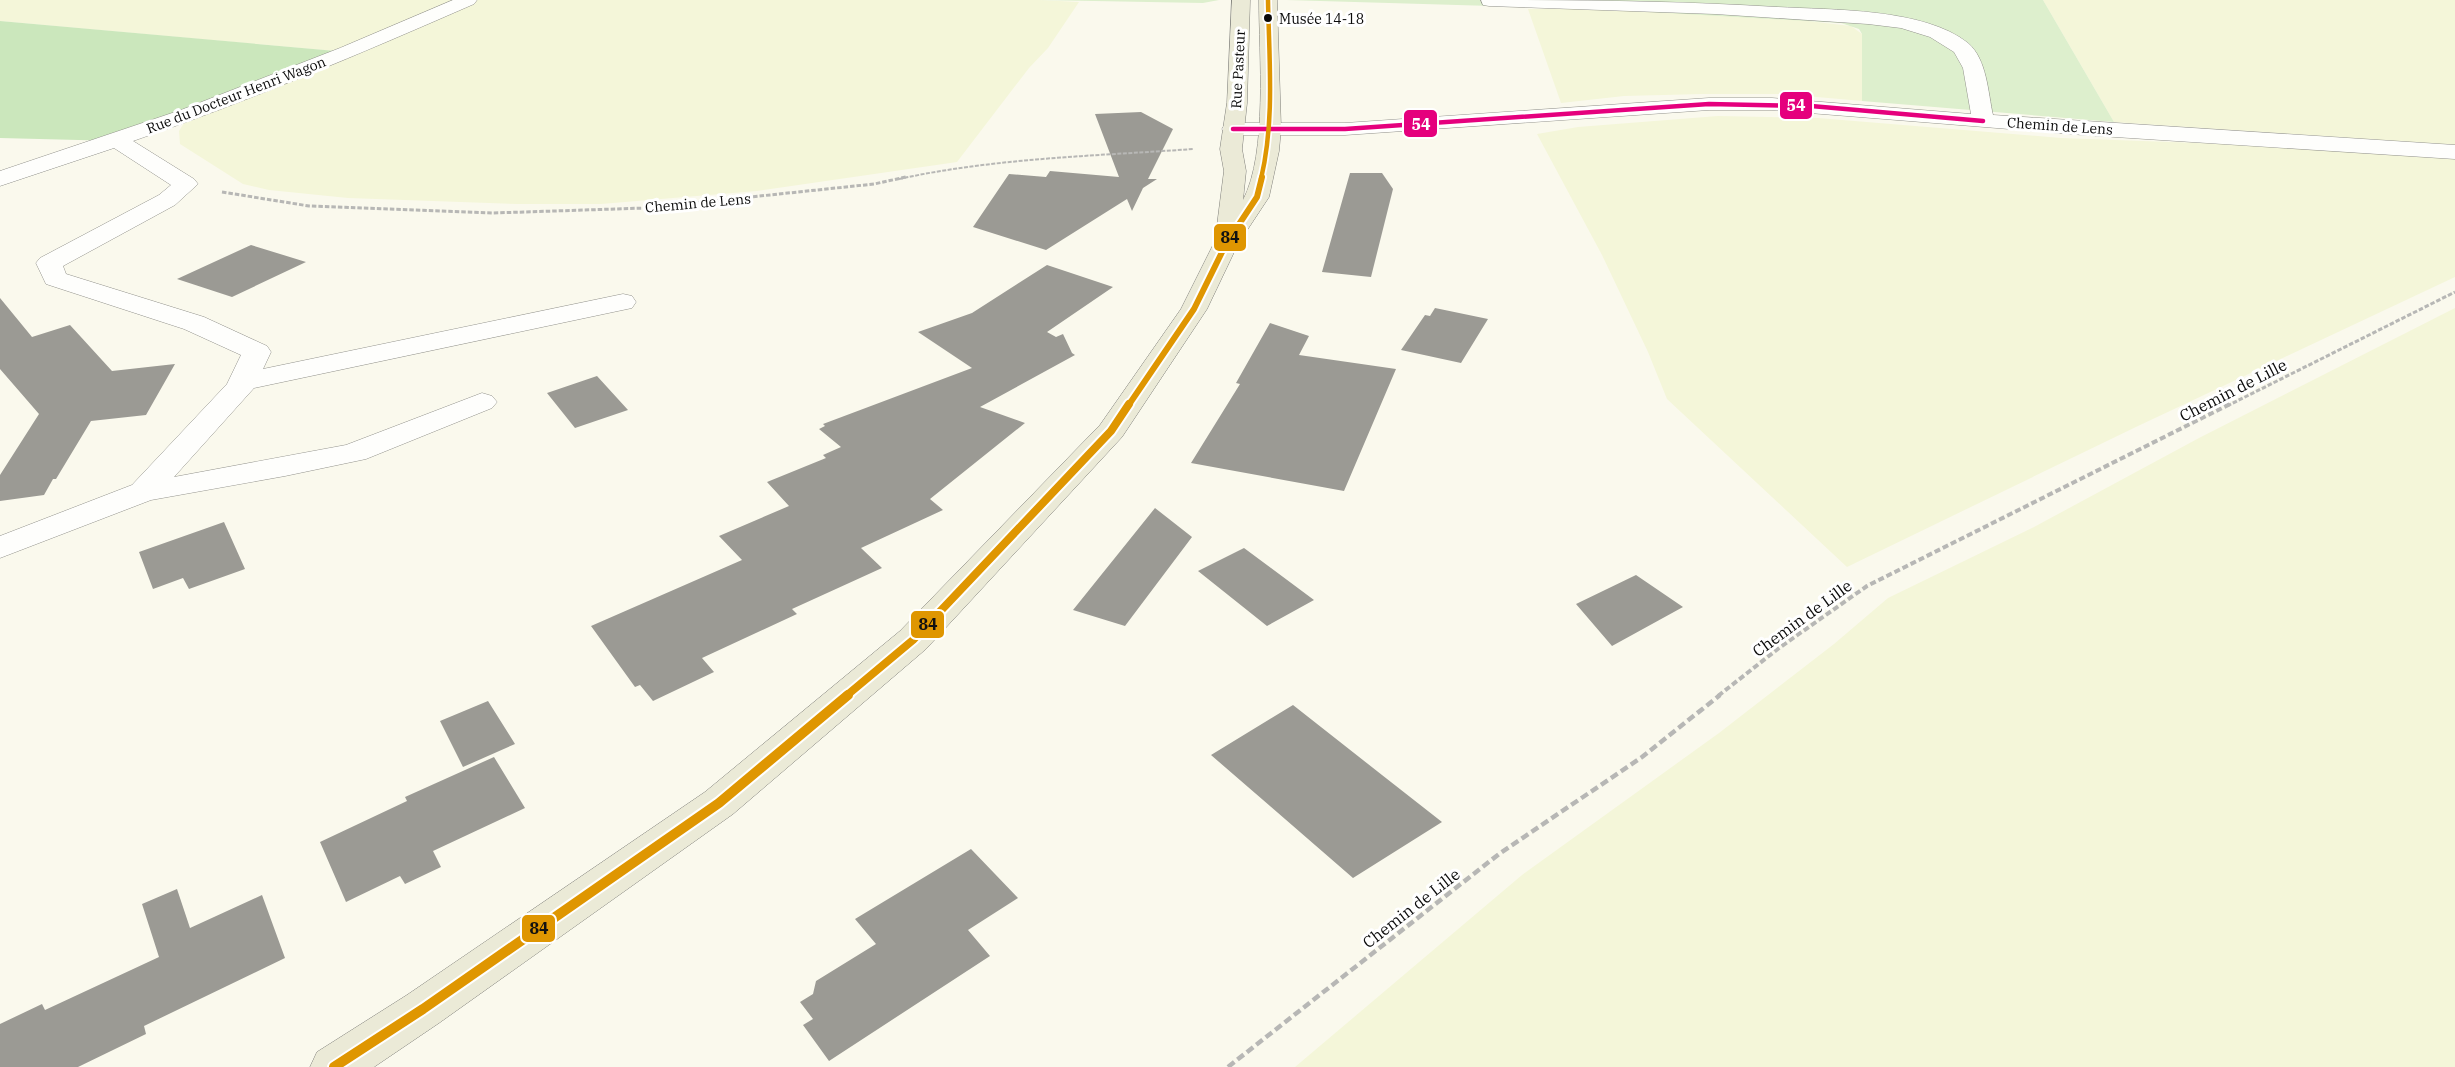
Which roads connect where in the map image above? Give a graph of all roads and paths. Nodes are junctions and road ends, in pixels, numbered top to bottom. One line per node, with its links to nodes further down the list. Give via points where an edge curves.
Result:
1 (468, 0): 8 (street, Rue du Docteur Henri Wagon, via 231,99)
2 (1241, 0): 7 (main road, Rue Pasteur)
3 (1268, 0): 6 (main road, Rue Pasteur)
4 (1489, 1): 5 (street, via 1715,9 1903,23 1937,33 1962,48 1973,68)
5 (1983, 121): 6 (street, Chemin de Lens, via 1811,106 1720,104 1345,129); 10 (street, Chemin de Lens)
6 (1270, 128): 7 (street, Chemin de Lens); 13 (main road, Rue Pasteur, via 1257,197)
7 (1233, 129): 13 (main road, Rue Pasteur, via 1234,171)
8 (118, 141): 11 (street, Rue du Docteur Henri Wagon); 12 (street)
9 (1198, 149): 12 (path, Chemin de Lens, via 998,163 744,200 537,213 299,205 244,198)
10 (2455, 152)
11 (0, 179)
12 (186, 184): 16 (street, via 167,200 49,263 55,279 194,323 257,352)
13 (1226, 244): 20 (main road, Rue Pasteur, via 1194,309 1110,431 913,640 719,803)
14 (2455, 292): 21 (path, Chemin de Lille, via 1867,586 1779,648 1642,757 1499,854)
15 (623, 302): 16 (street)
16 (242, 382): 18 (street)
17 (482, 402): 18 (street, via 355,452)
18 (143, 492): 19 (street)
19 (0, 548)
20 (334, 1067)
21 (1228, 1067)

